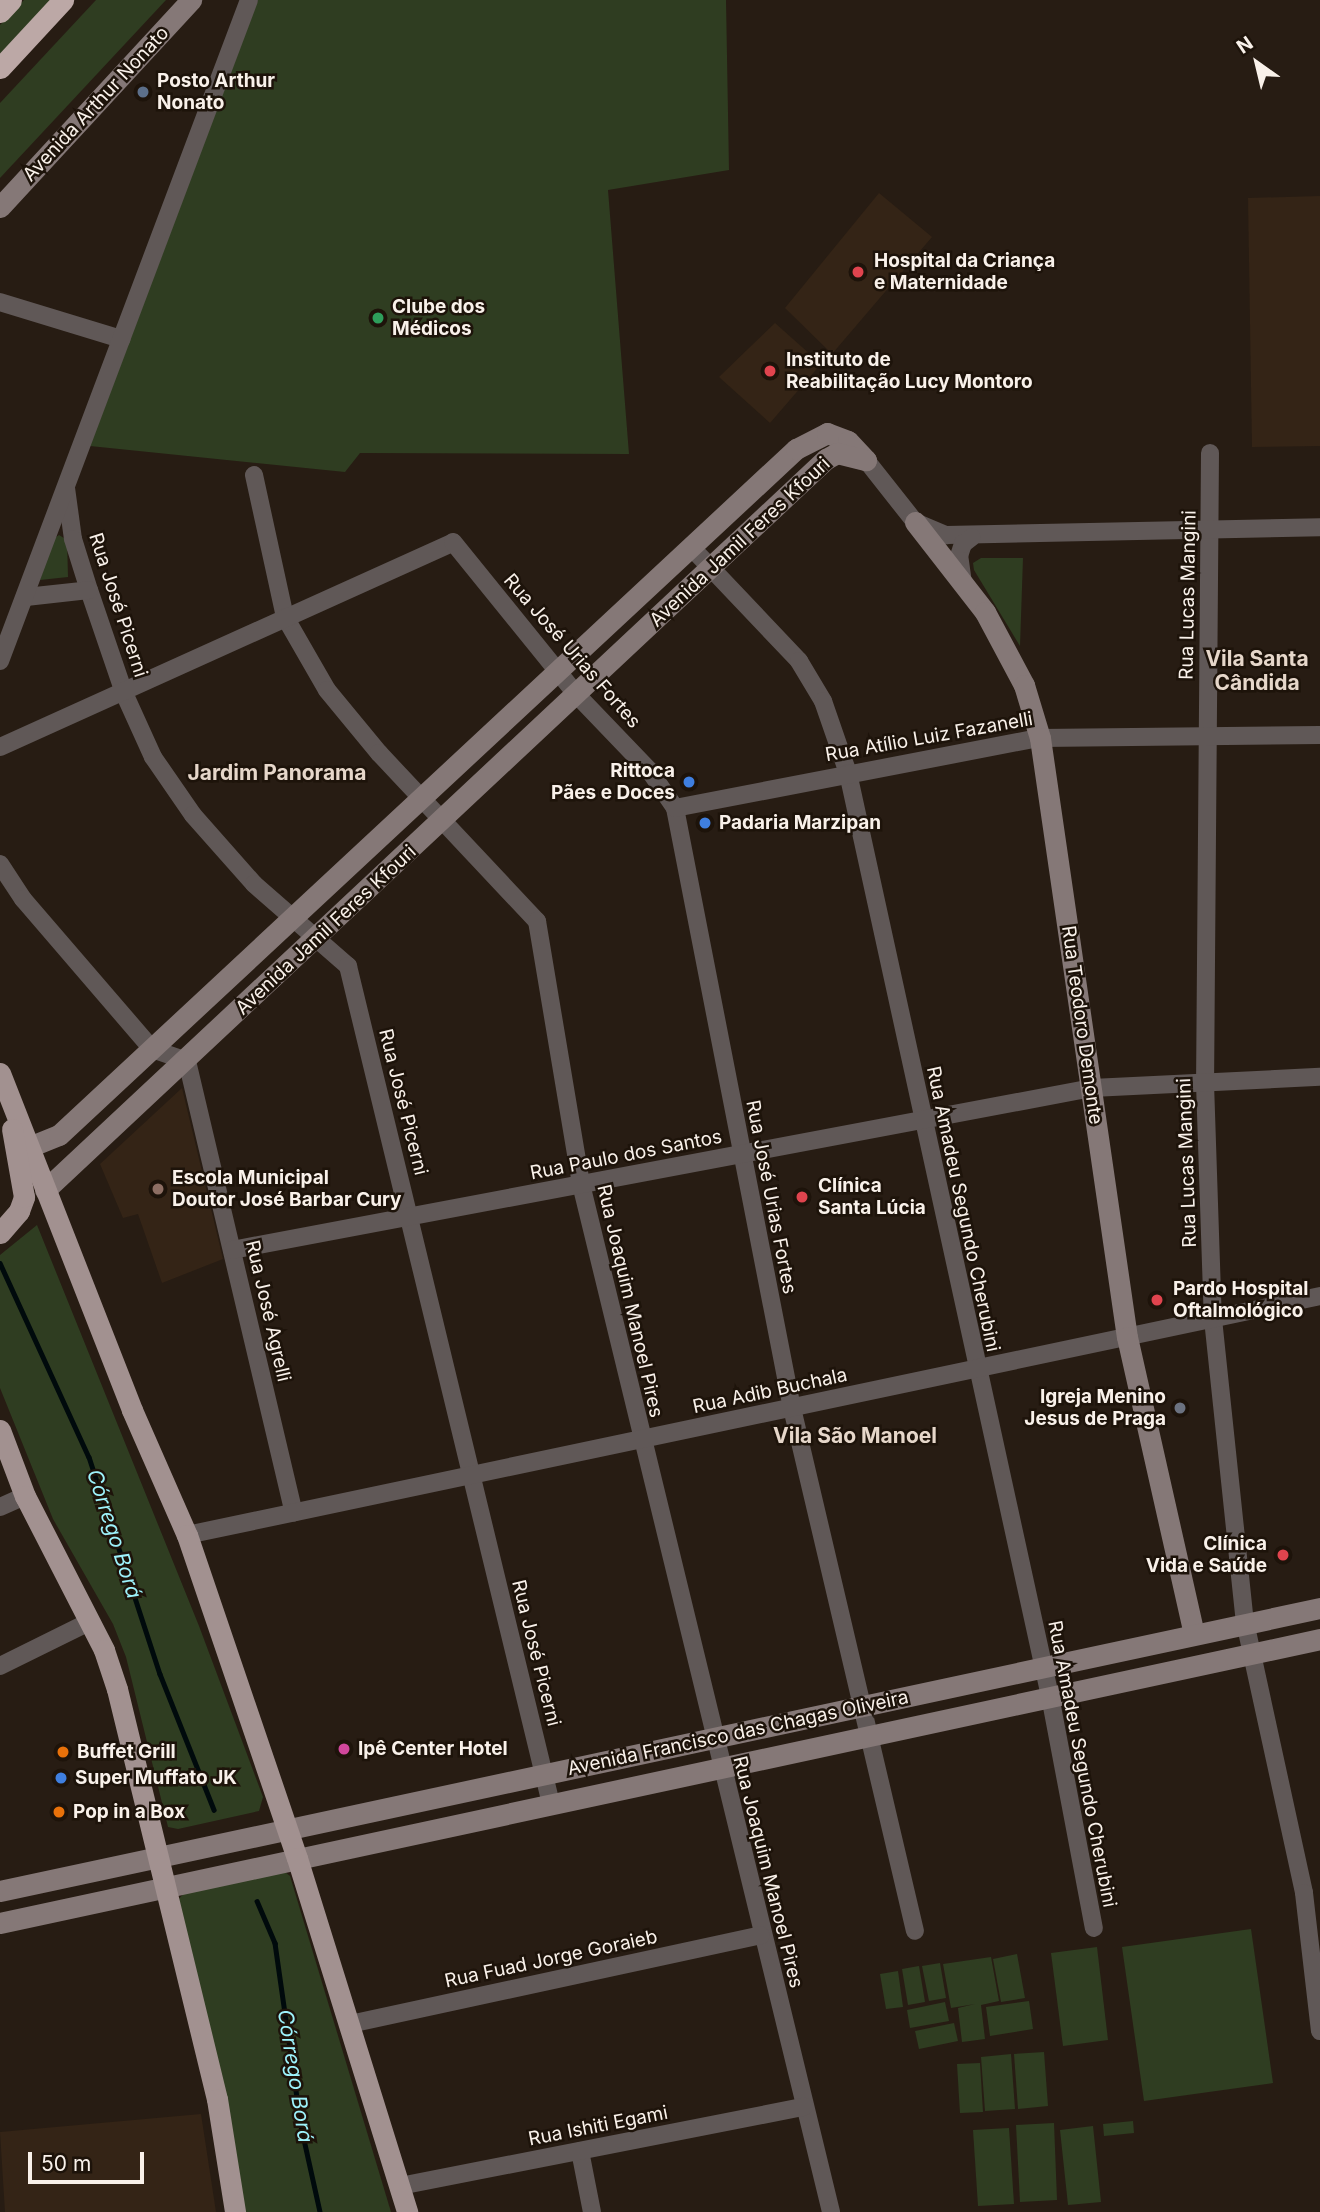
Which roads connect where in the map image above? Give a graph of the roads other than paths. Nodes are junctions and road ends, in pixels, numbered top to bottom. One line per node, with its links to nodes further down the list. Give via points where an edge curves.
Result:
1 (11, 0): 5 (highway)
2 (63, 0): 6 (highway)
3 (191, 0): 7 (street, Avenida Arthur Nonato)
4 (249, 0): 9 (street)
5 (0, 12)
6 (0, 68)
7 (0, 207)
8 (0, 302): 9 (street)
9 (121, 338): 13 (street)
10 (1210, 453): 16 (street, Rua Lucas Mangini)
11 (866, 460): 14 (street, Rua Teodoro Demonte); 18 (street, Avenida Jamil Feres Kfouri, via 837,435 827,433 809,440); 19 (street, Avenida Jamil Feres Kfouri, via 838,453 826,459)
12 (254, 475): 23 (street, Rua Joaquim Manoel Pires)
13 (66, 488): 21 (street, Rua José Picerni, via 73,539); 22 (street)
14 (915, 522): 17 (street, via 946,535); 20 (street, Rua Teodoro Demonte)
15 (1320, 527): 16 (street)
16 (1210, 530): 17 (street); 29 (street, Rua Lucas Mangini)
17 (972, 537): 20 (street, via 959,556)
18 (691, 547): 19 (street, Rua Amadeu Segundo Cherubini); 25 (street, Avenida Jamil Feres Kfouri)
19 (710, 568): 27 (street, Avenida Jamil Feres Kfouri); 32 (street, Rua Amadeu Segundo Cherubini, via 799,661 823,701)
20 (963, 583): 30 (street, Rua Teodoro Demonte, via 985,612 1024,685)
21 (89, 590): 22 (street); 26 (street, Rua José Picerni)
22 (26, 597): 24 (street)
23 (285, 617): 25 (street, Rua José Urias Fortes, via 453,542); 26 (street); 33 (street, Rua Joaquim Manoel Pires, via 327,690 379,753)
24 (0, 661)
25 (558, 671): 27 (street, Rua José Urias Fortes); 33 (street, Avenida Jamil Feres Kfouri)
26 (124, 693): 31 (street); 37 (street, Rua José Picerni, via 153,757 193,814)
27 (576, 694): 34 (street, Rua José Urias Fortes, via 649,770); 35 (street, Avenida Jamil Feres Kfouri)
28 (1320, 734): 29 (street, Rua Atílio Luiz Fazanelli)
29 (1208, 737): 30 (street, Rua Atílio Luiz Fazanelli); 43 (street, Rua Lucas Mangini)
30 (1040, 738): 32 (street, Rua Atílio Luiz Fazanelli); 44 (street, Rua Teodoro Demonte)
31 (0, 747)
32 (848, 773): 34 (street, Rua Atílio Luiz Fazanelli); 46 (street, Rua Amadeu Segundo Cherubini, via 878,894)
33 (423, 796): 35 (street, Rua Joaquim Manoel Pires); 37 (street, Avenida Jamil Feres Kfouri)
34 (675, 808): 48 (street, Rua José Urias Fortes)
35 (444, 819): 38 (street, Avenida Jamil Feres Kfouri); 49 (street, Rua Joaquim Manoel Pires, via 537,921)
36 (0, 864): 39 (street, via 23,899)
37 (291, 919): 38 (street, Rua José Picerni); 39 (street, Avenida Jamil Feres Kfouri)
38 (316, 939): 40 (street, Avenida Jamil Feres Kfouri); 51 (street, Rua José Picerni, via 348,966)
39 (152, 1049): 40 (street); 47 (street, Avenida Jamil Feres Kfouri, via 59,1135)
40 (187, 1062): 50 (street, Avenida Jamil Feres Kfouri); 53 (street, Rua José Agrelli)
41 (0, 1073): 45 (main road)
42 (1320, 1077): 43 (street, Rua Paulo dos Santos)
43 (1205, 1083): 44 (street, Rua Paulo dos Santos); 55 (street, Rua Lucas Mangini)
44 (1092, 1088): 46 (street, Rua Paulo dos Santos); 56 (street, Rua Teodoro Demonte)
45 (10, 1098): 47 (main road); 52 (main road, via 13,1143 25,1185 19,1211)
46 (921, 1120): 48 (street, Rua Paulo dos Santos); 57 (street, Rua Amadeu Segundo Cherubini)
47 (29, 1147): 50 (main road)
48 (740, 1154): 49 (street, Rua Paulo dos Santos); 58 (street, Rua José Urias Fortes)
49 (581, 1184): 51 (street, Rua Paulo dos Santos); 60 (street, Rua Joaquim Manoel Pires)
50 (45, 1190): 52 (main road); 65 (main road)
51 (409, 1217): 53 (street, Rua Paulo dos Santos); 61 (street, Rua José Picerni)
52 (0, 1236)
53 (232, 1250): 64 (street, Rua José Agrelli)
54 (1320, 1296): 55 (street, Rua Adib Buchala)
55 (1213, 1319): 56 (street, Rua Adib Buchala); 68 (street, Rua Lucas Mangini)
56 (1128, 1337): 57 (street, Rua Adib Buchala); 69 (street, Rua Teodoro Demonte)
57 (976, 1368): 58 (street, Rua Adib Buchala); 73 (street, Rua Amadeu Segundo Cherubini)
58 (792, 1408): 60 (street, Rua Adib Buchala); 75 (street, Rua José Urias Fortes)
59 (0, 1430): 62 (main road)
60 (642, 1439): 61 (street, Rua Adib Buchala); 77 (street, Rua Joaquim Manoel Pires)
61 (471, 1475): 64 (street, Rua Adib Buchala); 79 (street, Rua José Picerni)
62 (25, 1496): 63 (street); 67 (main road)
63 (0, 1507)
64 (294, 1512): 65 (street, Rua Adib Buchala)
65 (187, 1535): 81 (main road)
66 (1320, 1608): 68 (street, Avenida Francisco das Chagas Oliveira)
67 (89, 1622): 72 (street); 82 (main road, via 117,1689)
68 (1245, 1622): 69 (street, Avenida Francisco das Chagas Oliveira); 71 (street, Rua Lucas Mangini)
69 (1194, 1634): 73 (street, Avenida Francisco das Chagas Oliveira)
70 (1320, 1640): 71 (street, Avenida Francisco das Chagas Oliveira)
71 (1250, 1652): 74 (street, Avenida Francisco das Chagas Oliveira); 93 (street, Rua Lucas Mangini, via 1304,1893)
72 (0, 1666)
73 (1042, 1667): 74 (street, Rua Amadeu Segundo Cherubini); 75 (street, Avenida Francisco das Chagas Oliveira)
74 (1050, 1696): 76 (street, Avenida Francisco das Chagas Oliveira); 89 (street, Rua Amadeu Segundo Cherubini)
75 (859, 1707): 76 (street, Rua José Urias Fortes); 77 (street, Avenida Francisco das Chagas Oliveira)
76 (868, 1735): 78 (street, Avenida Francisco das Chagas Oliveira); 90 (street, Rua José Urias Fortes)
77 (713, 1737): 78 (street, Rua Joaquim Manoel Pires); 79 (street, Avenida Francisco das Chagas Oliveira)
78 (721, 1767): 80 (street, Avenida Francisco das Chagas Oliveira); 91 (street, Rua Joaquim Manoel Pires)
79 (544, 1774): 80 (street, Rua José Picerni); 81 (street, Avenida Francisco das Chagas Oliveira)
80 (551, 1804): 83 (street, Avenida Francisco das Chagas Oliveira)
81 (288, 1829): 82 (street, Avenida Francisco das Chagas Oliveira); 83 (main road)
82 (156, 1858): 84 (street, Avenida Francisco das Chagas Oliveira); 85 (main road)
83 (297, 1858): 85 (street, Avenida Francisco das Chagas Oliveira); 92 (main road)
84 (106, 1868): 86 (street, Avenida Francisco das Chagas Oliveira); 87 (street)
85 (163, 1886): 87 (street, Avenida Francisco das Chagas Oliveira); 97 (main road, via 217,2099)
86 (0, 1891)
87 (111, 1898): 88 (street, Avenida Francisco das Chagas Oliveira)
88 (0, 1923)
89 (1094, 1928)
90 (915, 1931)
91 (760, 1935): 92 (street, Rua Fuad Jorge Goraieb); 94 (street, Rua Joaquim Manoel Pires)
92 (350, 2024): 96 (main road)
93 (1320, 2031)
94 (804, 2107): 95 (street, Rua Ishiti Egami); 100 (street, Rua Joaquim Manoel Pires)
95 (580, 2151): 96 (street, Rua Ishiti Egami); 99 (street)
96 (400, 2186): 98 (main road)
97 (235, 2212)
98 (407, 2212)
99 (592, 2212)
100 (831, 2212)

